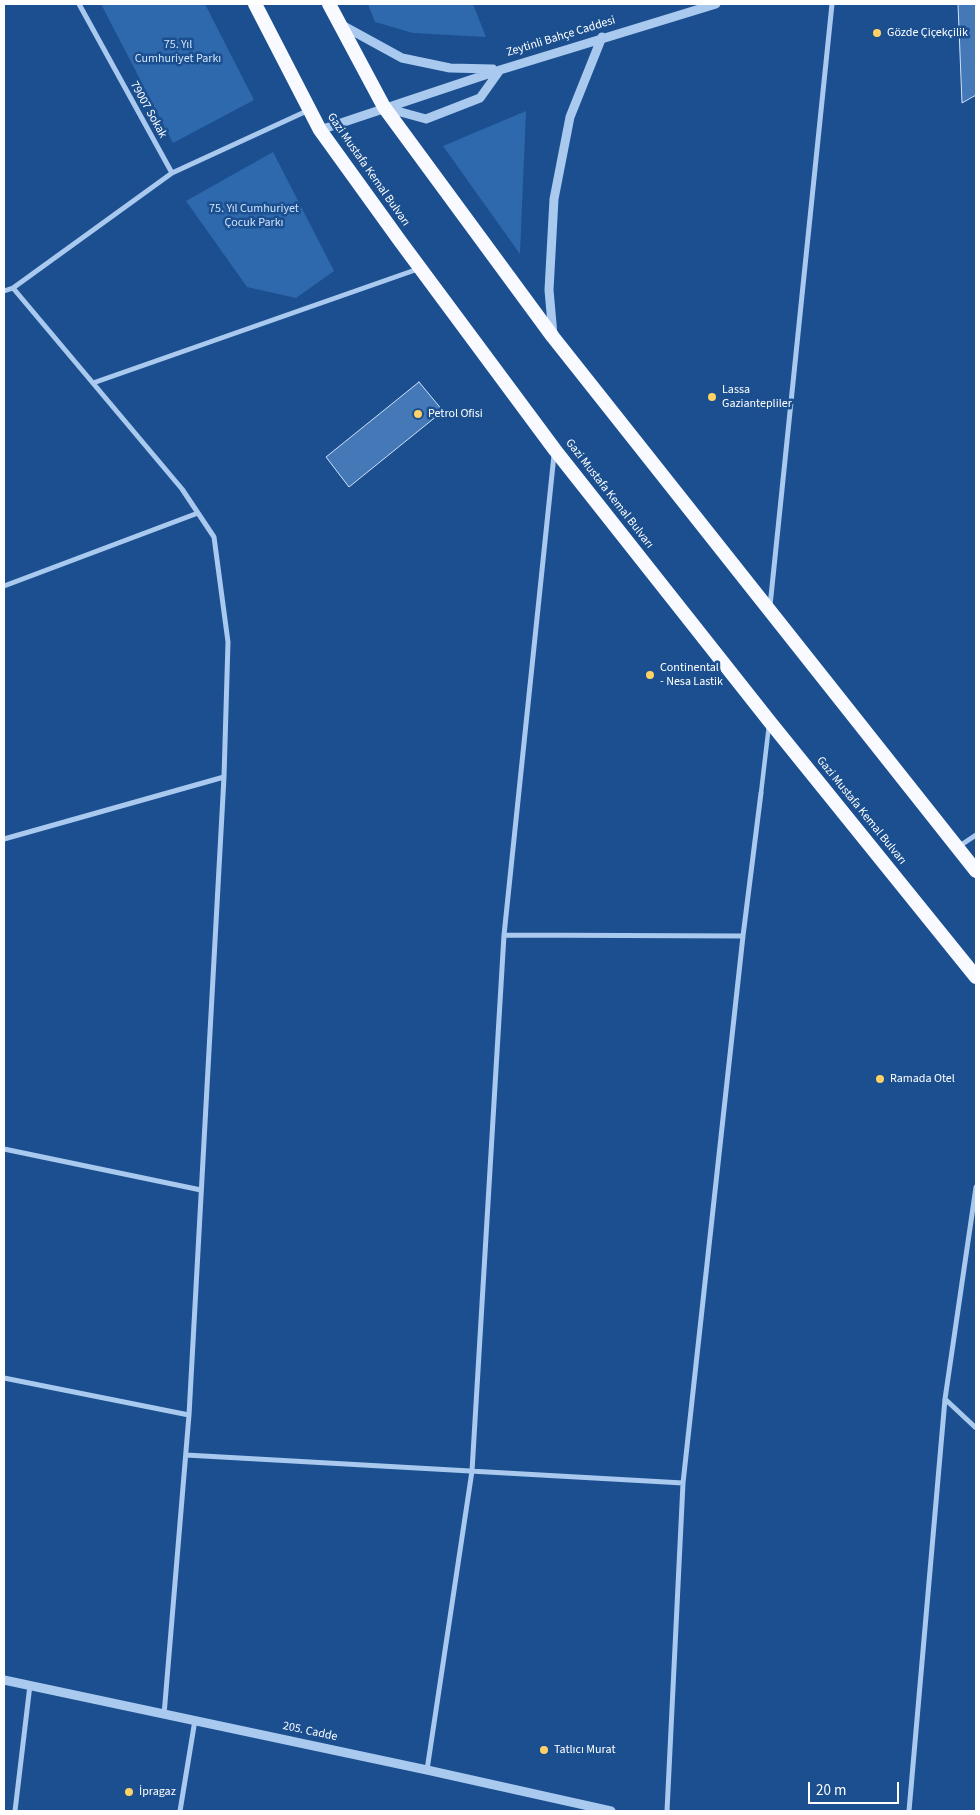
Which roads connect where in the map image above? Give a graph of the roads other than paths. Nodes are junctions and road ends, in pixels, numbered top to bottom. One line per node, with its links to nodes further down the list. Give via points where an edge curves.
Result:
1 (79, 4): 12 (street, 79007 Sokak)
2 (256, 4): 10 (highway, Gazi Mustafa Kemal Bulvarı)
3 (329, 4): 6 (highway)
4 (716, 4): 7 (street, Zeytinli Bahçe Caddesi)
5 (832, 4): 21 (street)
6 (338, 22): 8 (street, via 402,58 450,68); 9 (highway)
7 (602, 37): 8 (street, Zeytinli Bahçe Caddesi); 16 (street, via 570,117 554,199 549,290)
8 (500, 70): 9 (street, Zeytinli Bahçe Caddesi); 9 (street, via 480,98 426,119)
9 (384, 107): 11 (street, Zeytinli Bahçe Caddesi); 16 (highway)
10 (309, 110): 11 (highway, Gazi Mustafa Kemal Bulvarı); 12 (street)
11 (320, 130): 13 (highway, Gazi Mustafa Kemal Bulvarı)
12 (172, 173): 14 (street)
13 (420, 269): 17 (street); 18 (highway, Gazi Mustafa Kemal Bulvarı)
14 (13, 288): 15 (street); 17 (street)
15 (4, 291)
16 (553, 337): 21 (highway)
17 (93, 383): 19 (street)
18 (554, 450): 22 (highway, Gazi Mustafa Kemal Bulvarı); 29 (street)
19 (198, 513): 20 (street); 23 (street, via 214,537 228,642)
20 (4, 586)
21 (769, 612): 27 (highway)
22 (770, 722): 24 (street); 31 (highway, Gazi Mustafa Kemal Bulvarı)
23 (224, 777): 26 (street); 34 (street)
24 (761, 793): 30 (street)
25 (976, 835): 27 (street)
26 (4, 839)
27 (957, 847): 28 (highway)
28 (976, 871)
29 (504, 935): 30 (street); 40 (street)
30 (743, 936): 41 (street)
31 (976, 977)
32 (4, 1149): 34 (street)
33 (976, 1187): 36 (street)
34 (201, 1190): 37 (street)
35 (4, 1378): 37 (street)
36 (945, 1399): 38 (street); 51 (street)
37 (189, 1415): 39 (street)
38 (976, 1428)
39 (186, 1455): 40 (street); 44 (street)
40 (472, 1471): 41 (street); 46 (street)
41 (683, 1483): 50 (street)
42 (4, 1680): 43 (street, 205. Cadde)
43 (30, 1685): 44 (street, 205. Cadde); 47 (street)
44 (164, 1715): 45 (street, 205. Cadde)
45 (195, 1720): 46 (street, 205. Cadde); 48 (street)
46 (427, 1770): 49 (street, 205. Cadde)
47 (15, 1811)
48 (180, 1811)
49 (611, 1811)
50 (667, 1811)
51 (908, 1811)

